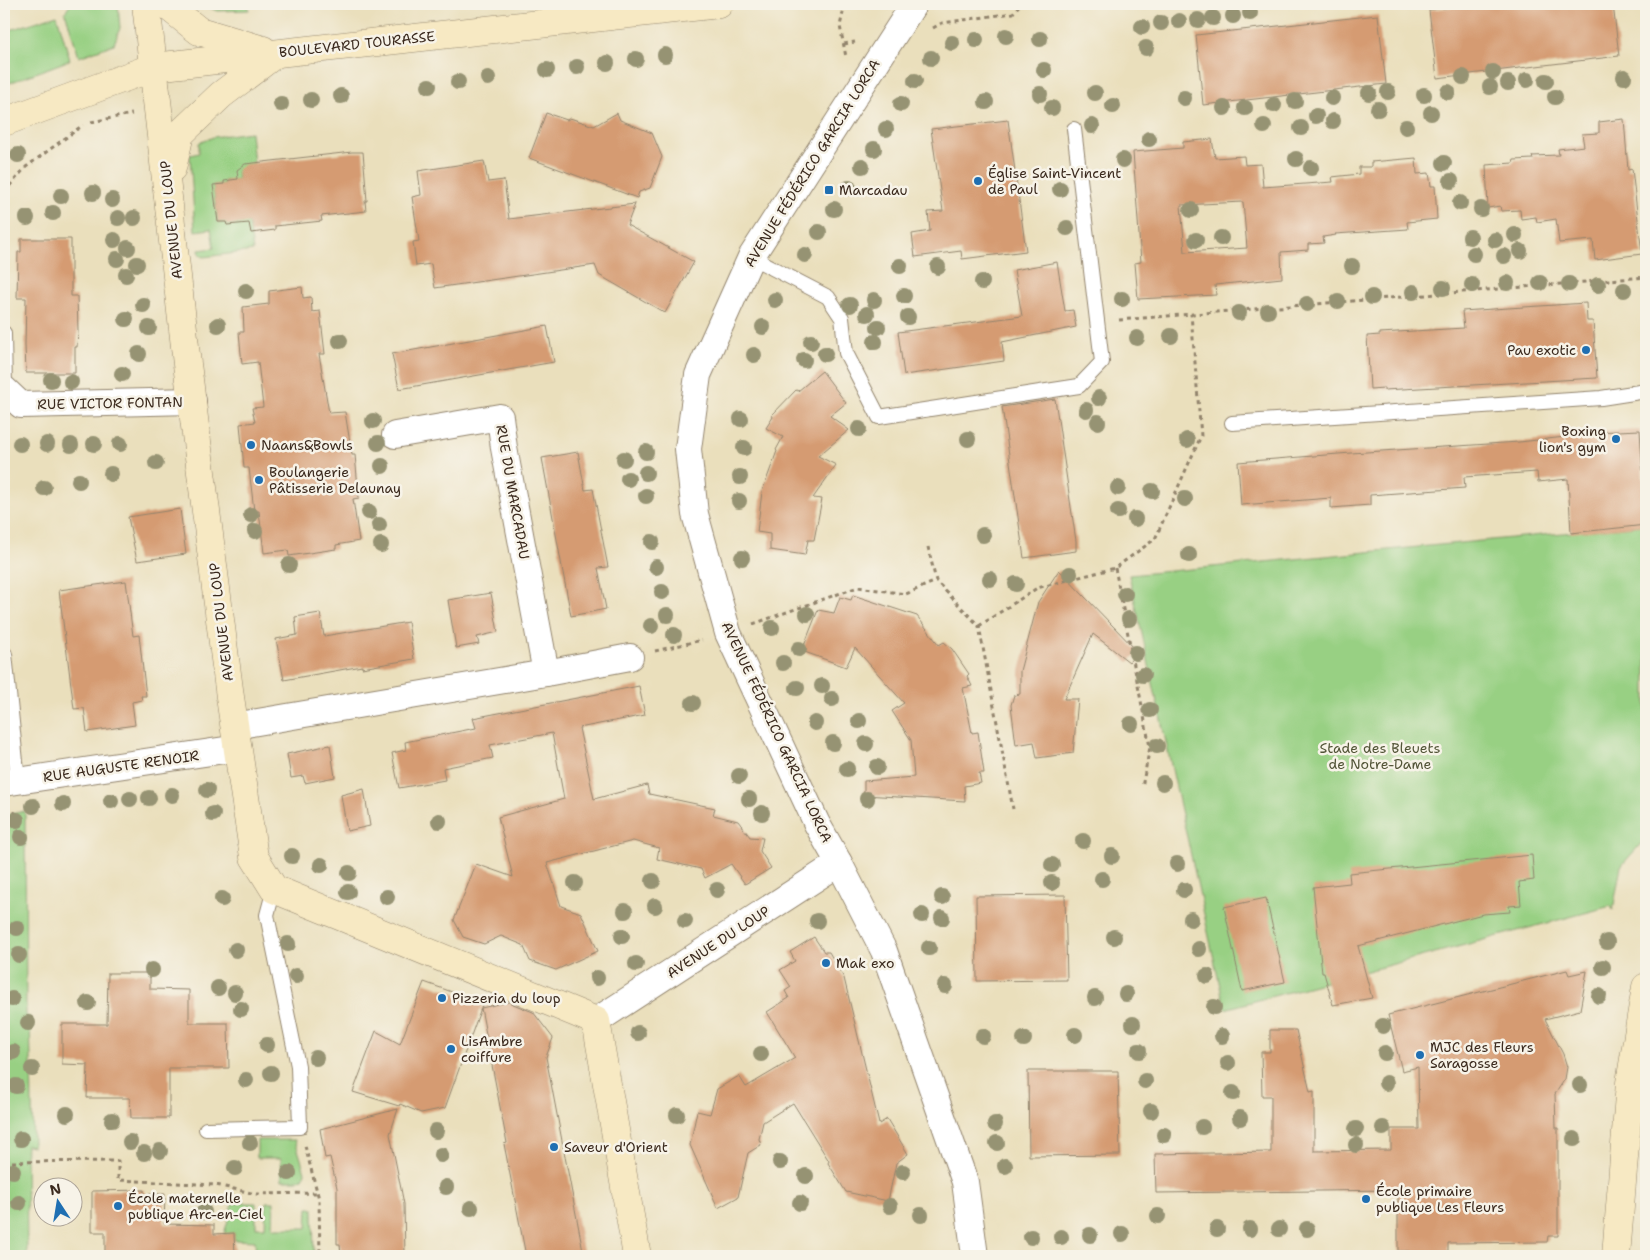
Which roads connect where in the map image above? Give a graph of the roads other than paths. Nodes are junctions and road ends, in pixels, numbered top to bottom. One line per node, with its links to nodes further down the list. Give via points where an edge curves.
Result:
1 (146, 4): 7 (street, AVENUE DU LOUP)
2 (164, 4): 6 (street, via 199,31)
3 (719, 4): 5 (street, BOULEVARD TOURASSE)
4 (914, 4): 11 (street, AVENUE FÉDÉRICO GARCIA LORCA)
5 (684, 6): 6 (street, BOULEVARD TOURASSE)
6 (277, 53): 7 (street, BOULEVARD TOURASSE); 10 (street, via 220,95 180,134)
7 (154, 68): 8 (street, BOULEVARD TOURASSE); 10 (street, AVENUE DU LOUP)
8 (4, 122)
9 (1074, 129): 11 (lane, via 1102,362 1079,386 879,417 846,353 842,318 828,297)
10 (168, 186): 15 (street, AVENUE DU LOUP)
11 (751, 257): 23 (street, AVENUE FÉDÉRICO GARCIA LORCA, via 698,375 688,448 695,514 728,633 817,824)
12 (4, 333): 13 (lane)
13 (5, 390): 15 (street, RUE VICTOR FONTAN, via 21,405)
14 (1646, 391): 16 (lane, via 1600,398)
15 (193, 401): 21 (street, AVENUE DU LOUP)
16 (1232, 423)
17 (395, 435): 20 (street, RUE DU MARCADAU, via 500,417)
18 (5, 654): 22 (lane)
19 (630, 657): 20 (street)
20 (546, 673): 21 (street)
21 (236, 737): 22 (street, RUE AUGUSTE RENOIR); 24 (street, AVENUE DU LOUP, via 254,857)
22 (11, 782)
23 (839, 864): 26 (street, AVENUE DU LOUP); 29 (street, AVENUE FÉDÉRICO GARCIA LORCA, via 884,951 965,1182)
24 (274, 889): 26 (street); 27 (lane, via 267,915 298,1066 300,1127)
25 (1646, 987): 30 (street, via 1630,1083)
26 (596, 1021): 28 (street)
27 (206, 1129)
28 (637, 1256)
29 (975, 1256)
30 (1616, 1256)

